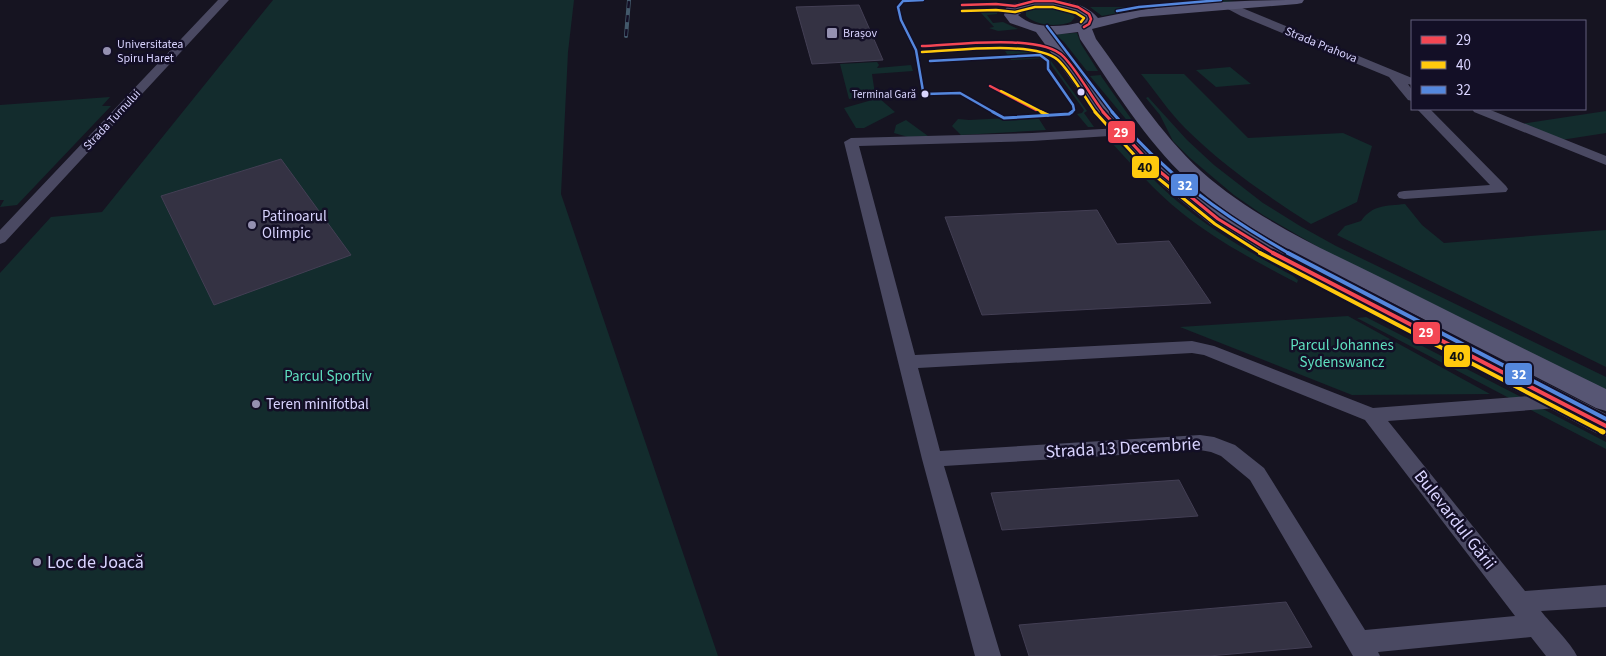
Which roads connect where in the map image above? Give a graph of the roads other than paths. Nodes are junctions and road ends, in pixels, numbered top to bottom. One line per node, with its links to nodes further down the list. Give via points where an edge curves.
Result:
1 (224, 0): 19 (street, Strada Turnului)
2 (1162, 0): 4 (main road)
3 (1297, 0): 6 (main road)
4 (1057, 1): 5 (main road); 7 (main road, via 1090,14 1091,19)
5 (1017, 2): 8 (main road, via 1011,11 1015,20)
6 (1230, 6): 7 (main road, via 1140,13); 9 (street, Strada Prahova)
7 (1086, 25): 8 (main road, via 1067,30); 22 (main road, via 1088,38 1157,135 1196,176 1237,208 1289,241)
8 (1042, 30): 14 (main road)
9 (1392, 74): 10 (street, Strada Prahova); 11 (street)
10 (1411, 82)
11 (1411, 97)
12 (1424, 110): 18 (street, via 1501,189)
13 (1480, 110): 15 (street)
14 (1120, 132): 20 (street, via 852,142); 21 (main road, via 1170,182 1246,237)
15 (1592, 156): 16 (street); 17 (street)
16 (1606, 161)
17 (1606, 173)
18 (1404, 196)
19 (0, 240)
20 (907, 362): 23 (street, Bulevardul Gării, via 1192,346); 25 (street)
21 (1557, 401): 23 (street, Bulevardul Gării); 24 (main road)
22 (1606, 401)
23 (1372, 415): 27 (street, Bulevardul Gării)
24 (1606, 426)
25 (932, 459): 29 (street, Strada 13 Decembrie, via 1176,444 1207,443 1226,449 1257,474); 30 (street)
26 (1606, 596): 27 (street)
27 (1521, 602): 28 (street, Bulevardul Gării)
28 (1538, 625): 29 (street, Strada 13 Decembrie); 31 (street)
29 (1363, 649)
30 (988, 656)
31 (1564, 656)

